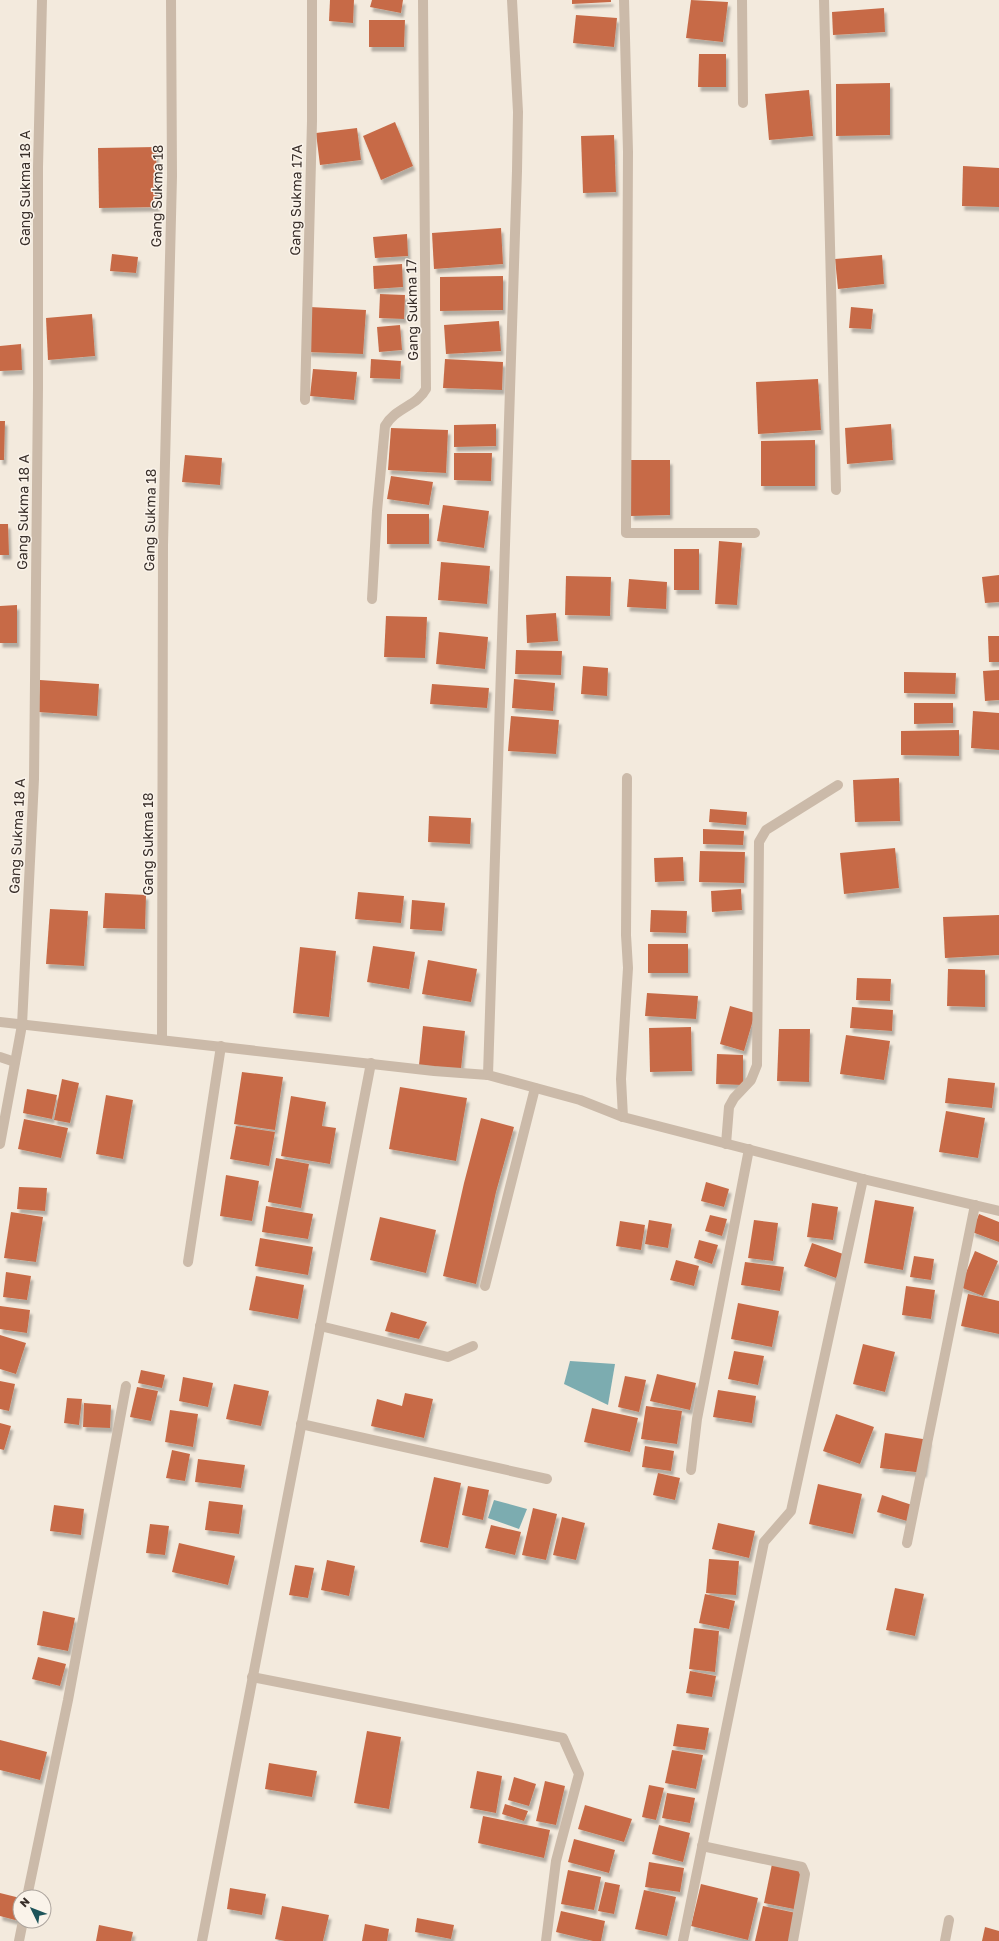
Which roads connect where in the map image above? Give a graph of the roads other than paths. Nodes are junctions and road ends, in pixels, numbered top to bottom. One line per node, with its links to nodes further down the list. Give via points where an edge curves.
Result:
1 (42, 0): 17 (street, Gang Sukma 18 A, via 38,167 34,763)
2 (171, 0): 18 (street, Gang Sukma 18, via 172,176 162,545)
3 (312, 0): 10 (street, Gang Sukma 17A, via 312,121)
4 (423, 0): 13 (street, Gang Sukma 17, via 426,389 417,400 390,417 386,426)
5 (512, 0): 23 (street, via 518,112 517,171)
6 (624, 0): 12 (street, via 628,152 626,533)
7 (742, 0): 9 (street)
8 (824, 0): 11 (street)
9 (743, 103)
10 (305, 400)
11 (836, 490)
12 (755, 533)
13 (372, 599)
14 (627, 778): 25 (street, via 628,968 621,1079)
15 (838, 785): 27 (street, via 766,830 759,842 757,1065 752,1080 734,1098 729,1107)
16 (0, 1022): 17 (street)
17 (22, 1025): 18 (street); 21 (street, Gang Sukma 18 A)
18 (162, 1040): 19 (street)
19 (221, 1046): 22 (street); 32 (street)
20 (0, 1057): 21 (street)
21 (15, 1062): 26 (street, Gang Sukma 18 A)
22 (370, 1063): 23 (street); 34 (street)
23 (488, 1075): 24 (street)
24 (535, 1088): 25 (street, via 580,1100); 33 (street)
25 (623, 1117): 27 (street)
26 (0, 1144)
27 (726, 1144): 28 (street)
28 (749, 1149): 29 (street); 38 (street, via 697,1419)
29 (863, 1178): 30 (street); 42 (street, via 790,1511 764,1542)
30 (975, 1205): 31 (street); 40 (street)
31 (999, 1211)
32 (188, 1262)
33 (485, 1286)
34 (320, 1326): 35 (street, via 448,1357); 37 (street)
35 (473, 1346)
36 (126, 1386): 43 (street, via 68,1700)
37 (301, 1424): 39 (street); 41 (street)
38 (691, 1470)
39 (547, 1479)
40 (907, 1543)
41 (252, 1677): 47 (street); 48 (street, via 563,1738 579,1774 556,1861)
42 (702, 1846): 49 (street); 50 (street, via 804,1869 806,1874)
43 (30, 1889)
44 (949, 1920): 51 (street)
45 (21, 1929): 46 (street)
46 (19, 1941)
47 (202, 1941)
48 (546, 1941)
49 (684, 1941)
50 (792, 1941)
51 (945, 1941)

